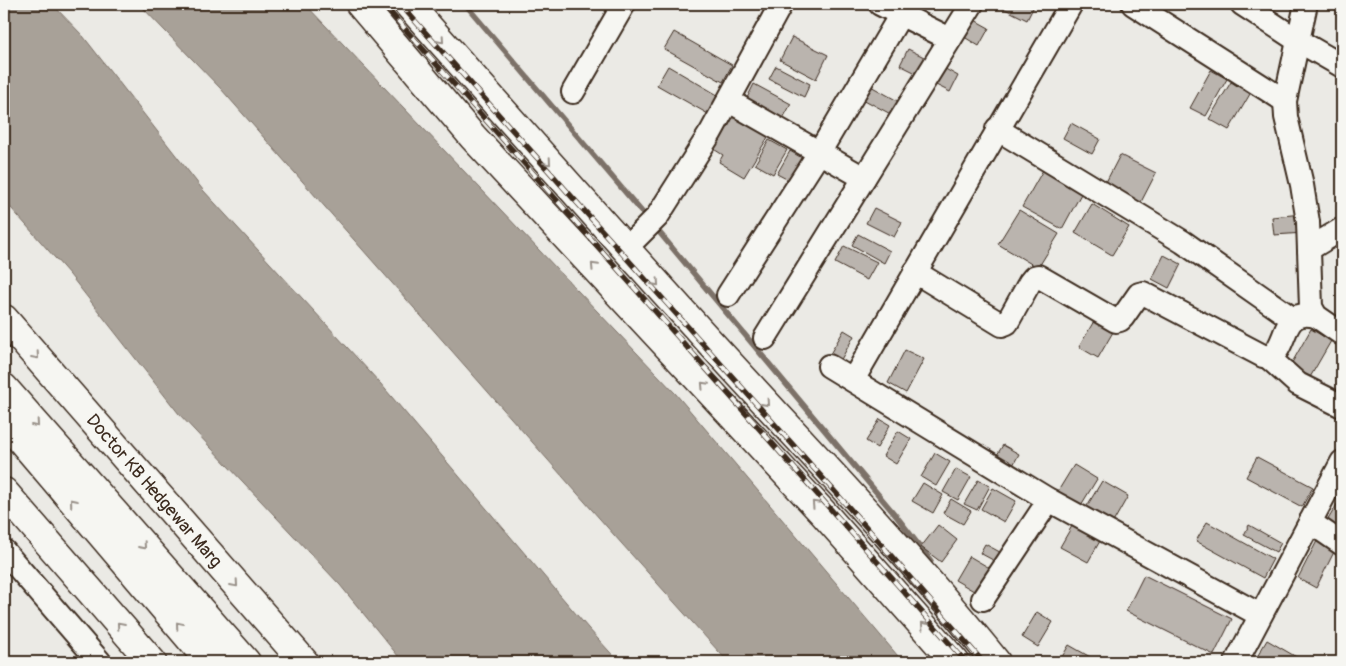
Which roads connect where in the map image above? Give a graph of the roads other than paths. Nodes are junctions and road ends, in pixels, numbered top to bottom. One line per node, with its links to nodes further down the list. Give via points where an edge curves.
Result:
1 (360, 4): 50 (main road, one-way to 1, via 818,508 473,137)
2 (408, 4): 22 (main road, one-way to 22)
3 (624, 4): 15 (street)
4 (781, 4): 16 (street)
5 (880, 4): 11 (street)
6 (972, 4): 12 (street)
7 (1071, 4): 18 (street)
8 (1133, 4): 17 (street)
9 (1242, 4): 13 (street)
10 (1306, 4): 13 (street)
11 (904, 9): 12 (street); 19 (street)
12 (950, 39): 20 (street)
13 (1297, 40): 14 (street); 17 (street)
14 (1342, 66)
15 (573, 92)
16 (729, 101): 19 (street); 22 (street)
17 (1285, 101): 23 (street, via 1306,205)
18 (997, 129): 24 (street); 28 (street, via 1183,242)
19 (819, 153): 20 (street); 25 (street)
20 (864, 178): 30 (street)
21 (1342, 229): 23 (street)
22 (642, 232): 51 (main road, one-way to 51, via 893,542)
23 (1309, 249): 26 (street, via 1310,299)
24 (915, 272): 31 (street, via 1002,325 1007,323 1030,282 1038,276 1116,321 1143,293); 33 (street)
25 (728, 295)
26 (1316, 316): 28 (street, via 1301,315); 29 (street)
27 (4, 319): 49 (main road, Doctor KB Hedgewar Marg, one-way to 49)
28 (1294, 320): 31 (street, via 1274,354)
29 (1342, 334)
30 (765, 338)
31 (1268, 357): 35 (street, via 1298,384)
32 (829, 366): 33 (street)
33 (853, 380): 39 (street)
34 (4, 388): 48 (main road, one-way to 48)
35 (1342, 406)
36 (4, 420): 47 (main road, one-way to 36)
37 (1342, 462): 40 (street)
38 (4, 492): 46 (main road, one-way to 38)
39 (1049, 500): 43 (street); 44 (street)
40 (1310, 522): 41 (street); 44 (street)
41 (1342, 544)
42 (4, 551): 45 (street)
43 (983, 599)
44 (1260, 615): 52 (street)
45 (100, 662)
46 (152, 662)
47 (210, 662)
48 (246, 662)
49 (304, 662)
50 (955, 662)
51 (996, 662)
52 (1236, 662)

